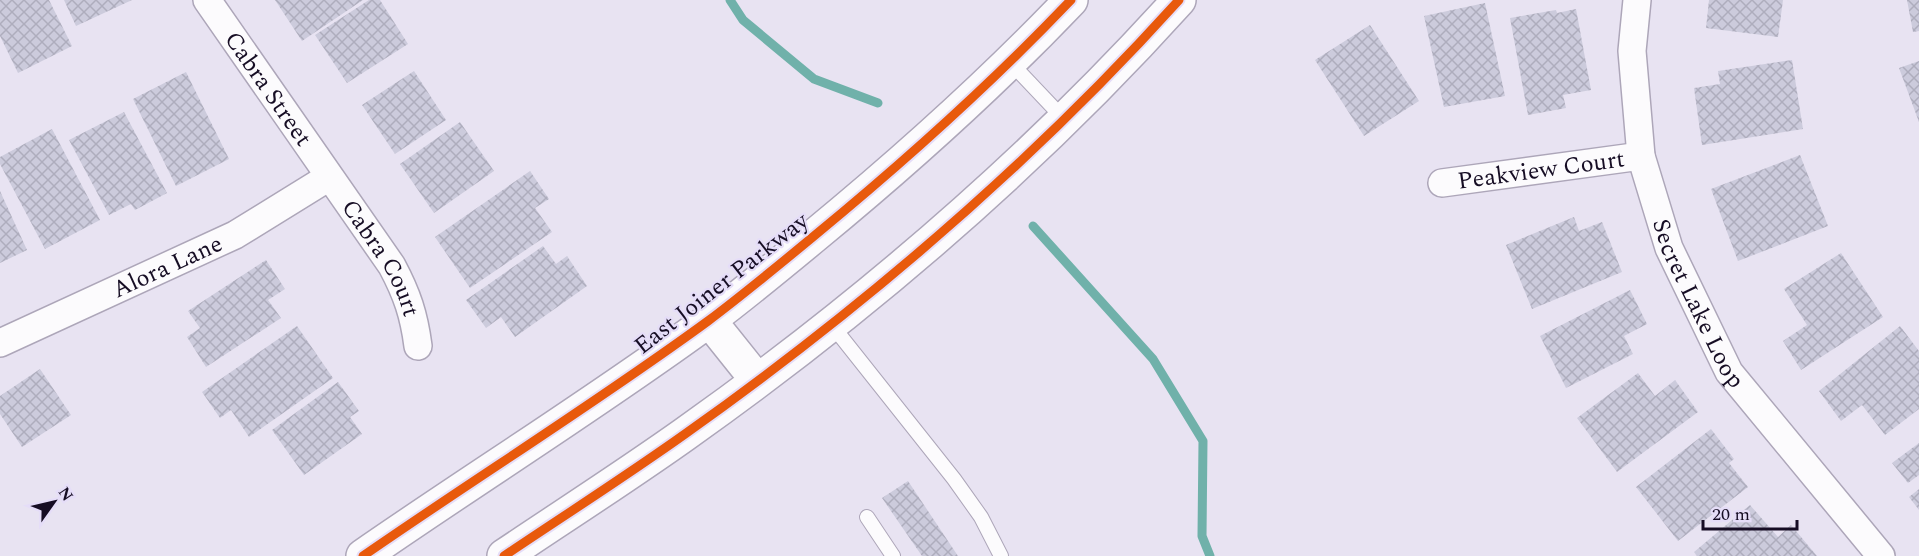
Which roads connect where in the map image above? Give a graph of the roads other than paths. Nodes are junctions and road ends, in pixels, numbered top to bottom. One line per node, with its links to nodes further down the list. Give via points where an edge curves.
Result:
1 (207, 0): 8 (street, Cabra Street)
2 (1071, 0): 5 (main road, East Joiner Parkway)
3 (1179, 0): 6 (main road)
4 (1637, 0): 7 (street, Secret Lake Loop, via 1632,51)
5 (1010, 63): 6 (lane); 10 (main road, East Joiner Parkway, via 880,183)
6 (1064, 119): 11 (main road, via 936,236)
7 (1641, 156): 9 (street, Peakview Court); 20 (street, Secret Lake Loop, via 1669,248 1729,372)
8 (329, 177): 12 (street, Alora Lane, via 235,235); 13 (street, Cabra Court, via 392,266 407,294)
9 (1442, 183)
10 (709, 320): 14 (main road); 16 (main road, East Joiner Parkway)
11 (831, 324): 14 (main road); 19 (lane, via 961,488)
12 (0, 344)
13 (418, 346)
14 (757, 380): 17 (main road, via 685,434)
15 (867, 517): 18 (lane)
16 (363, 556)
17 (504, 556)
18 (893, 556)
19 (1001, 556)
20 (1881, 556)

